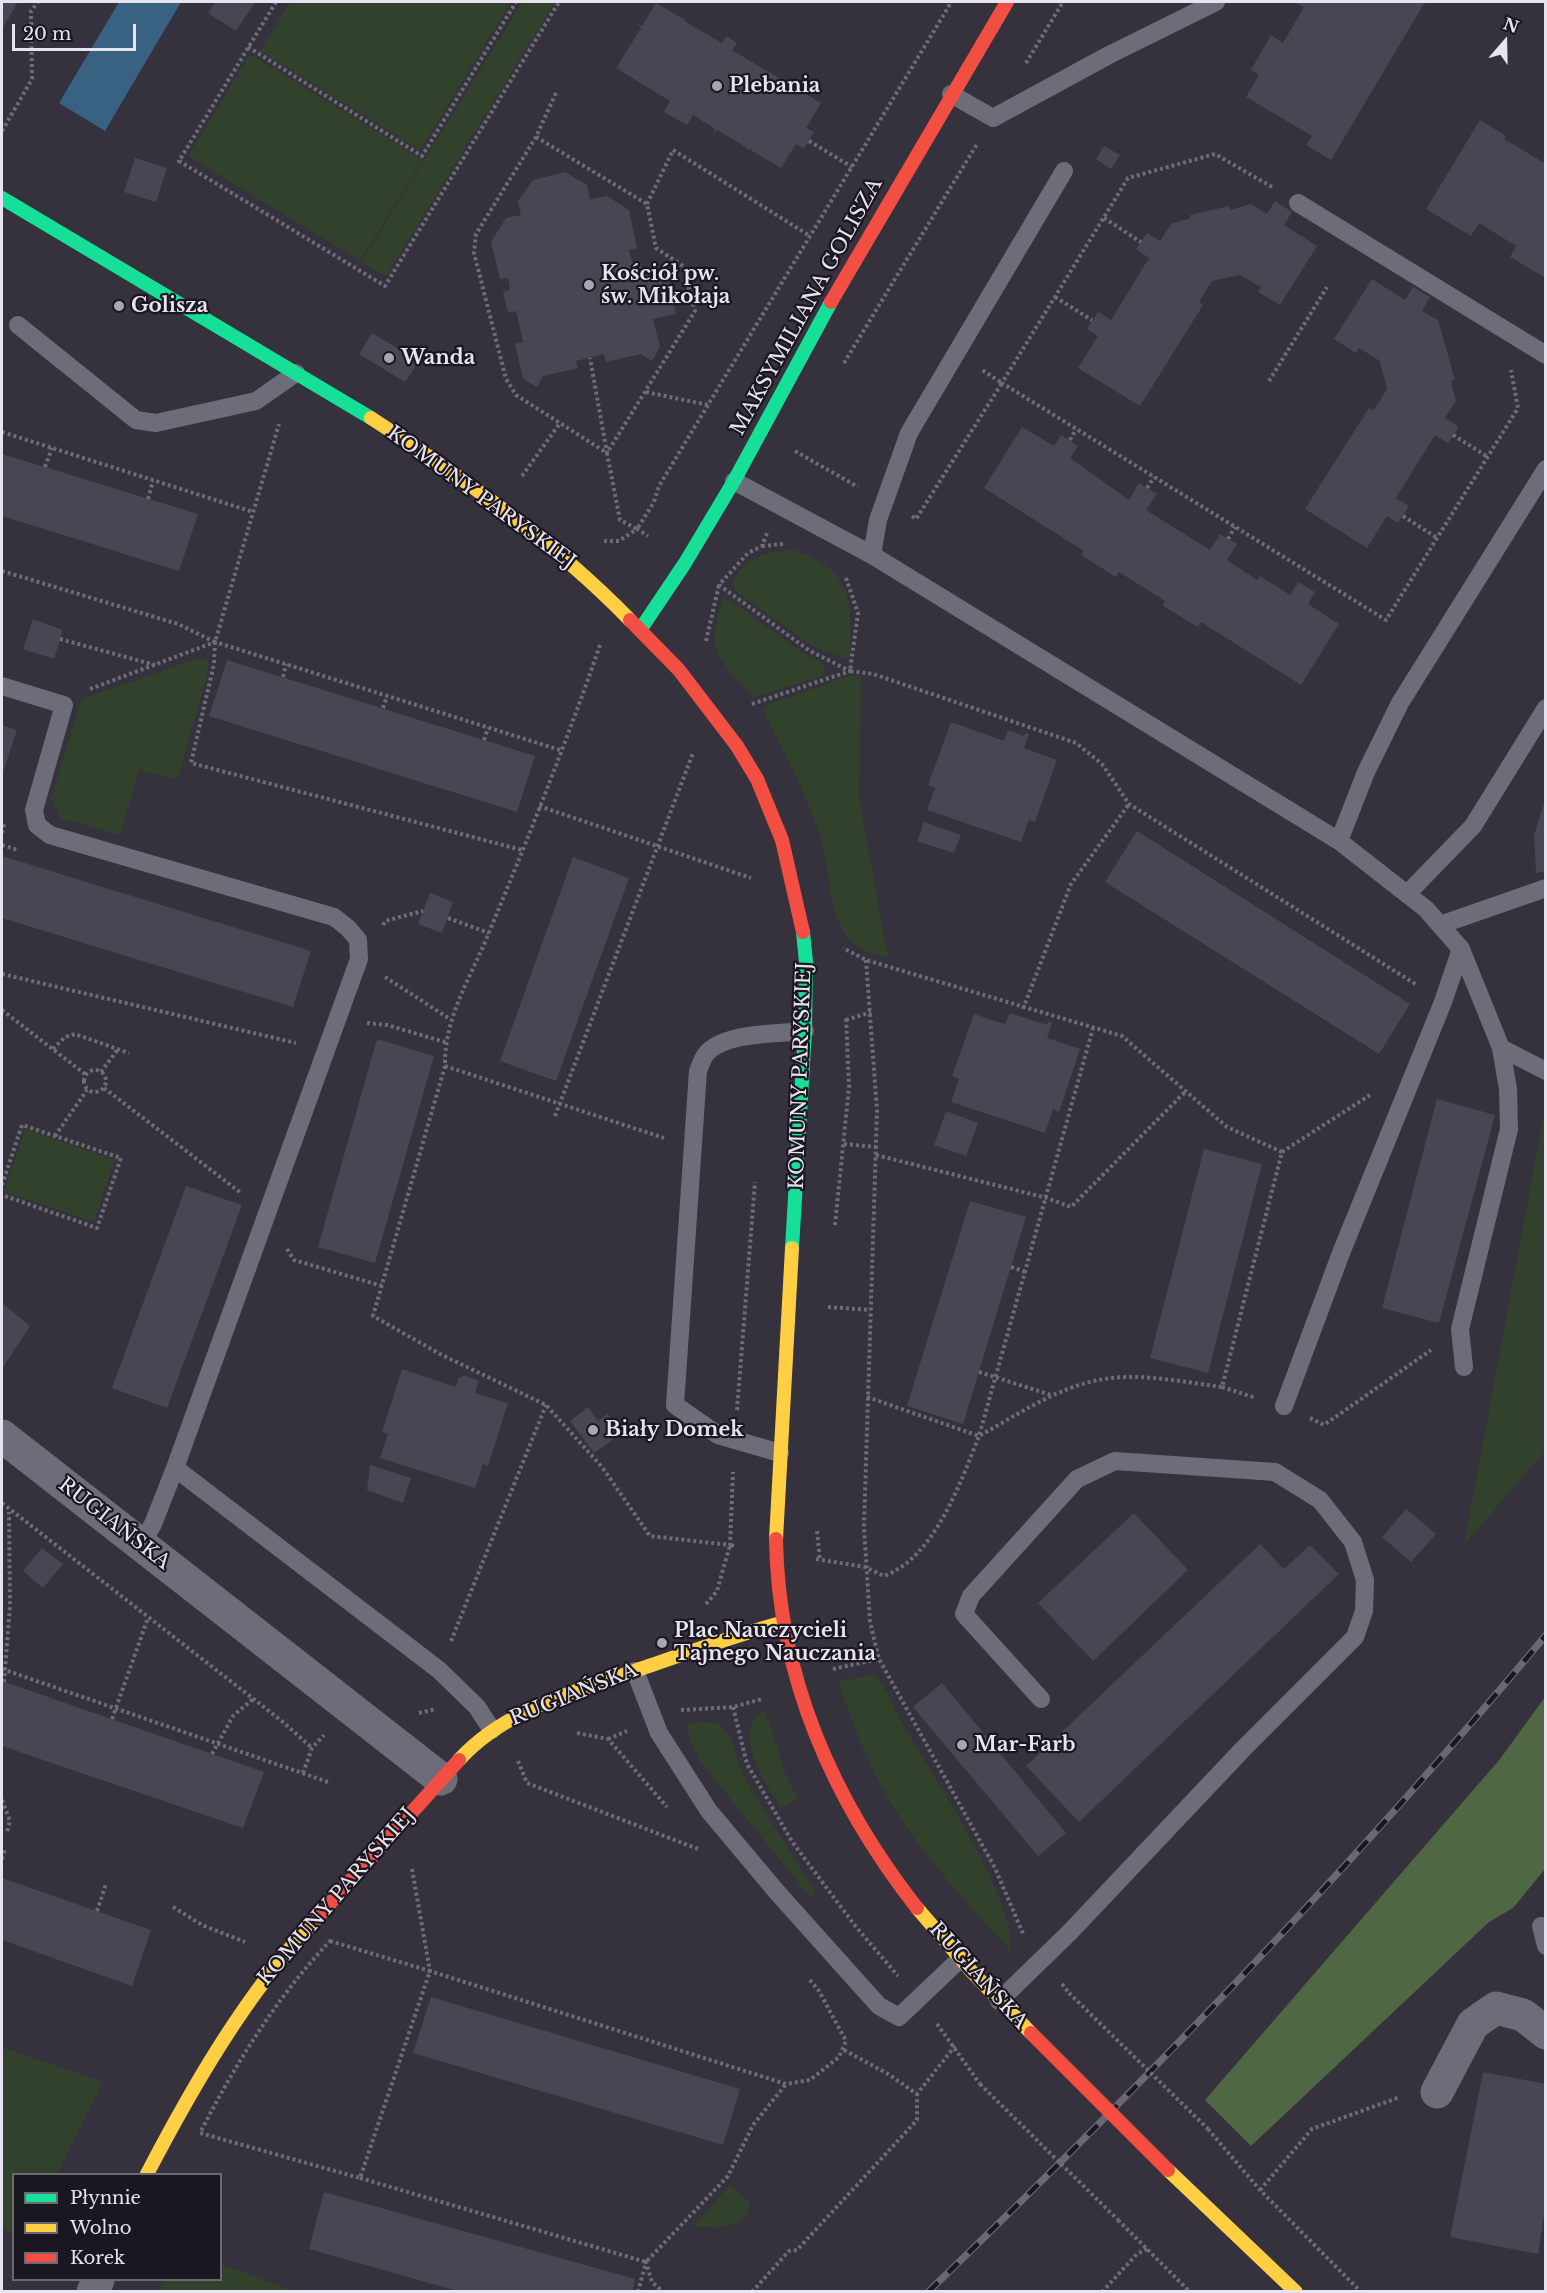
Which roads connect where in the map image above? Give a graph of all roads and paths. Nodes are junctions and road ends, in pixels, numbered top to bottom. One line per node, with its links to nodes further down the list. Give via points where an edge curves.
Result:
1 (38, 2): 13 (path, via 31,11 32,79)
2 (276, 2): 9 (path)
3 (516, 2): 9 (path, via 422,156)
4 (560, 2): 9 (path, via 385,286 179,161)
5 (949, 2): 16 (path)
6 (1006, 2): 11 (street, MAKSYMILIANA GOLISZA)
7 (1063, 2): 12 (path)
8 (1216, 2): 12 (lane)
9 (248, 47)
10 (556, 93): 14 (path)
11 (951, 94): 12 (lane); 50 (street, MAKSYMILIANA GOLISZA, via 820,321)
12 (993, 118): 31 (path)
13 (2, 131)
14 (536, 137): 20 (path); 37 (path, via 476,234 474,253 506,379 516,395)
15 (809, 141): 16 (path)
16 (852, 167): 22 (path)
17 (1064, 171): 62 (lane, via 909,433 878,520)
18 (2, 198): 32 (street, KOMUNY PARYSKIEJ)
19 (1298, 203): 21 (path, via 1215,154 1128,178); 28 (lane)
20 (647, 204): 22 (path, via 673,150); 34 (path, via 656,248 683,266 695,311)
21 (1104, 218): 23 (path); 25 (path)
22 (810, 236): 35 (path)
23 (1141, 242)
24 (1327, 287): 33 (path)
25 (1055, 297): 26 (path); 38 (path, via 1002,383)
26 (1092, 320)
27 (18, 325): 32 (lane, via 136,420 156,423 256,401)
28 (1503, 329): 29 (lane); 45 (path, via 1518,408)
29 (1545, 355)
30 (590, 358): 44 (path)
31 (840, 369)
32 (296, 373): 67 (street, KOMUNY PARYSKIEJ, via 428,455 533,531 592,580)
33 (1269, 381)
34 (646, 392): 35 (path); 44 (path)
35 (708, 405): 44 (path, via 637,529 620,520)
36 (279, 423): 55 (path)
37 (560, 423): 44 (path); 51 (path)
38 (1076, 429): 41 (path); 48 (path)
39 (2, 432): 43 (path)
40 (1453, 435): 45 (path)
41 (1070, 440)
42 (801, 441): 54 (path, via 782,477)
43 (52, 448): 46 (path); 49 (path)
44 (607, 453)
45 (1488, 456): 58 (path)
46 (45, 467)
47 (1545, 469): 87 (lane, via 1400,703 1365,772)
48 (1154, 477): 52 (path); 57 (path)
49 (153, 481): 53 (path); 55 (path)
50 (734, 481): 54 (lane); 67 (street, MAKSYMILIANA GOLISZA)
51 (515, 486)
52 (1147, 488)
53 (148, 499)
54 (778, 505): 61 (path); 62 (lane)
55 (253, 512): 69 (path)
56 (1403, 516): 58 (path)
57 (1235, 527): 58 (path, via 1386,620); 59 (path)
58 (1437, 538)
59 (1228, 539)
60 (784, 543): 61 (path)
61 (762, 546): 66 (path, via 748,553)
62 (872, 555): 87 (lane)
63 (840, 570): 74 (path, via 849,582 858,613)
64 (2, 571): 69 (path, via 178,624)
65 (714, 581): 66 (path)
66 (719, 585): 71 (path); 74 (path, via 810,651)
67 (640, 630): 107 (street, KOMUNY PARYSKIEJ, via 679,670 721,723 757,778 770,809 791,869 802,927)
68 (60, 639): 73 (path)
69 (215, 642): 72 (path); 73 (path); 89 (path, via 214,664 191,763)
70 (600, 644): 84 (path)
71 (705, 647)
72 (286, 664): 75 (path); 78 (path)
73 (156, 665): 77 (path)
74 (850, 671): 79 (path); 85 (path, via 873,674 1076,743 1102,764)
75 (283, 677)
76 (2, 686): 99 (lane, via 64,705 34,810 37,825 43,830 334,917 358,940)
77 (89, 689)
78 (387, 696): 80 (path); 82 (path)
79 (743, 707)
80 (383, 708)
81 (1545, 708): 94 (lane, via 1473,826)
82 (488, 728): 83 (path); 84 (path)
83 (484, 740)
84 (560, 750): 86 (path)
85 (1129, 804): 101 (path); 102 (path, via 1071,884)
86 (539, 806): 89 (path); 92 (path)
87 (1339, 841): 94 (lane)
88 (2, 845): 90 (path)
89 (522, 850): 97 (path)
90 (24, 852)
91 (654, 854): 122 (path)
92 (756, 879)
93 (1545, 888): 96 (lane)
94 (1407, 894): 96 (lane)
95 (448, 918): 97 (path)
96 (1440, 925): 98 (lane)
97 (489, 933): 104 (path)
98 (1461, 949): 101 (lane); 109 (lane)
99 (359, 959): 104 (path); 105 (lane)
100 (2, 974): 112 (path)
101 (1443, 1002): 147 (lane)
102 (1023, 1009): 106 (path); 127 (path, via 866,960)
103 (2, 1010): 110 (path)
104 (450, 1019): 108 (path)
105 (337, 1021): 108 (path, via 387,1025); 112 (lane)
106 (1093, 1028): 120 (path, via 1122,1036); 132 (path)
107 (805, 1031): 126 (lane, via 737,1038 719,1043 705,1055 698,1071); 151 (street, KOMUNY PARYSKIEJ)
108 (445, 1042): 114 (path)
109 (1501, 1048): 115 (lane); 139 (lane, via 1509,1129)
110 (53, 1049): 111 (path, via 64,1036 75,1034); 117 (path)
111 (118, 1049): 113 (path); 116 (path)
112 (327, 1049): 133 (lane)
113 (129, 1053)
114 (445, 1066): 122 (path); 136 (path)
115 (1545, 1071)
116 (101, 1072): 117 (path); 118 (path, via 105,1077)
117 (85, 1074): 119 (path, via 83,1083)
118 (104, 1088): 119 (path, via 96,1092); 133 (path)
119 (87, 1090): 124 (path)
120 (1185, 1092): 128 (path, via 1227,1127); 132 (path, via 1071,1207)
121 (1372, 1094): 128 (path)
122 (560, 1104): 123 (path); 126 (path)
123 (555, 1116)
124 (54, 1136): 130 (path, via 22,1125); 131 (path, via 121,1158 97,1228)
125 (844, 1144): 127 (path)
126 (691, 1147): 151 (lane, via 675,1405 718,1435)
127 (876, 1147): 129 (path)
128 (1282, 1152): 143 (path)
129 (876, 1155): 132 (path); 138 (path)
130 (2, 1182)
131 (2, 1195)
132 (1047, 1198): 135 (path)
133 (268, 1213): 136 (path, via 294,1260); 152 (lane)
134 (1011, 1267): 135 (path)
135 (1026, 1272): 142 (path)
136 (382, 1286): 161 (path, via 374,1316 440,1354 546,1405)
137 (828, 1307): 138 (path)
138 (870, 1310): 146 (path)
139 (1460, 1329): 140 (lane); 148 (path)
140 (1464, 1367)
141 (979, 1372): 142 (path)
142 (996, 1378): 144 (path); 150 (path)
143 (1222, 1387): 144 (path, via 1139,1377 1100,1379); 145 (path)
144 (1052, 1395): 150 (path)
145 (1251, 1396)
146 (867, 1397): 150 (path); 156 (path)
147 (1284, 1406)
148 (1324, 1425)
149 (2, 1436): 155 (street, RUGIAŃSKA)
150 (979, 1436): 156 (path, via 960,1487 924,1545 897,1572 884,1576)
151 (780, 1454): 158 (street, KOMUNY PARYSKIEJ, via 775,1552)
152 (175, 1467): 155 (lane); 161 (lane)
153 (2, 1503): 154 (path)
154 (9, 1512): 157 (path); 160 (path)
155 (141, 1545): 175 (street, RUGIAŃSKA)
156 (865, 1567): 193 (path, via 870,1622 879,1659 995,1868 1029,1947)
157 (148, 1618): 164 (path); 167 (path)
158 (782, 1623): 162 (street, RUGIAŃSKA, via 730,1636); 192 (street, RUGIAŃSKA, via 811,1724 843,1797 885,1867)
159 (2, 1669): 160 (path)
160 (7, 1670): 163 (path); 167 (path)
161 (439, 1670): 169 (lane, via 477,1707)
162 (635, 1671): 169 (street, RUGIAŃSKA, via 526,1710); 196 (lane, via 659,1733 710,1811 776,1891 879,2006 899,2017)
163 (4, 1682)
164 (253, 1699): 171 (path, via 233,1716); 172 (path)
165 (1041, 1699): 193 (lane, via 964,1614 971,1596 1077,1479 1116,1461 1275,1472 1320,1500 1353,1542 1365,1580 1364,1611 1355,1637)
166 (733, 1707): 196 (path, via 747,1764 793,1843 856,1927)
167 (115, 1708): 168 (path); 171 (path)
168 (112, 1719)
169 (492, 1730): 175 (street, RUGIAŃSKA)
170 (566, 1731): 178 (path, via 608,1739)
171 (216, 1743): 173 (path); 176 (path)
172 (312, 1748)
173 (212, 1754)
174 (516, 1755): 180 (path, via 527,1783 705,1852)
175 (441, 1779): 204 (street, KOMUNY PARYSKIEJ, via 278,1960 191,2089)
176 (328, 1782)
177 (2, 1800): 179 (path, via 10,1821)
178 (668, 1809)
179 (7, 1832)
180 (698, 1844)
181 (5, 1848): 182 (path)
182 (2, 1859)
183 (411, 1868): 194 (path)
184 (106, 1884): 186 (path)
185 (173, 1907): 190 (path, via 202,1925)
186 (97, 1911)
187 (1541, 1926): 191 (lane)
188 (338, 1932): 189 (path)
189 (330, 1941): 194 (path); 205 (path, via 271,2011 232,2072 200,2133)
190 (245, 1942)
191 (1545, 1946)
192 (960, 1959): 196 (lane); 197 (street, RUGIAŃSKA)
193 (1041, 1961): 197 (lane); 206 (path, bridge, via 1208,2129)
194 (430, 1971): 201 (path); 205 (path)
195 (804, 1973): 200 (path, via 819,1991 846,2041)
196 (918, 2000): 199 (path)
197 (999, 2001): 214 (street, RUGIAŃSKA, bridge)
198 (1545, 2032): 202 (street, via 1523,2015 1496,2008 1473,2024)
199 (955, 2046): 203 (path); 207 (path, bridge, via 980,2084)
200 (844, 2050): 201 (path, via 810,2080); 203 (path)
201 (786, 2084): 208 (path, via 753,2125 728,2176)
202 (1440, 2087): 206 (path, via 1312,2129)
203 (917, 2094): 211 (path, via 917,2120 797,2250 789,2252)
204 (148, 2173)
205 (360, 2178): 208 (path)
206 (1260, 2190): 215 (path)
207 (1147, 2249): 212 (path, via 1137,2254); 213 (path)
208 (646, 2262): 209 (path); 210 (path, via 652,2282)
209 (638, 2292)
210 (663, 2292)
211 (752, 2292)
212 (1102, 2292)
213 (1190, 2292)
214 (1296, 2292)
215 (1361, 2292)

